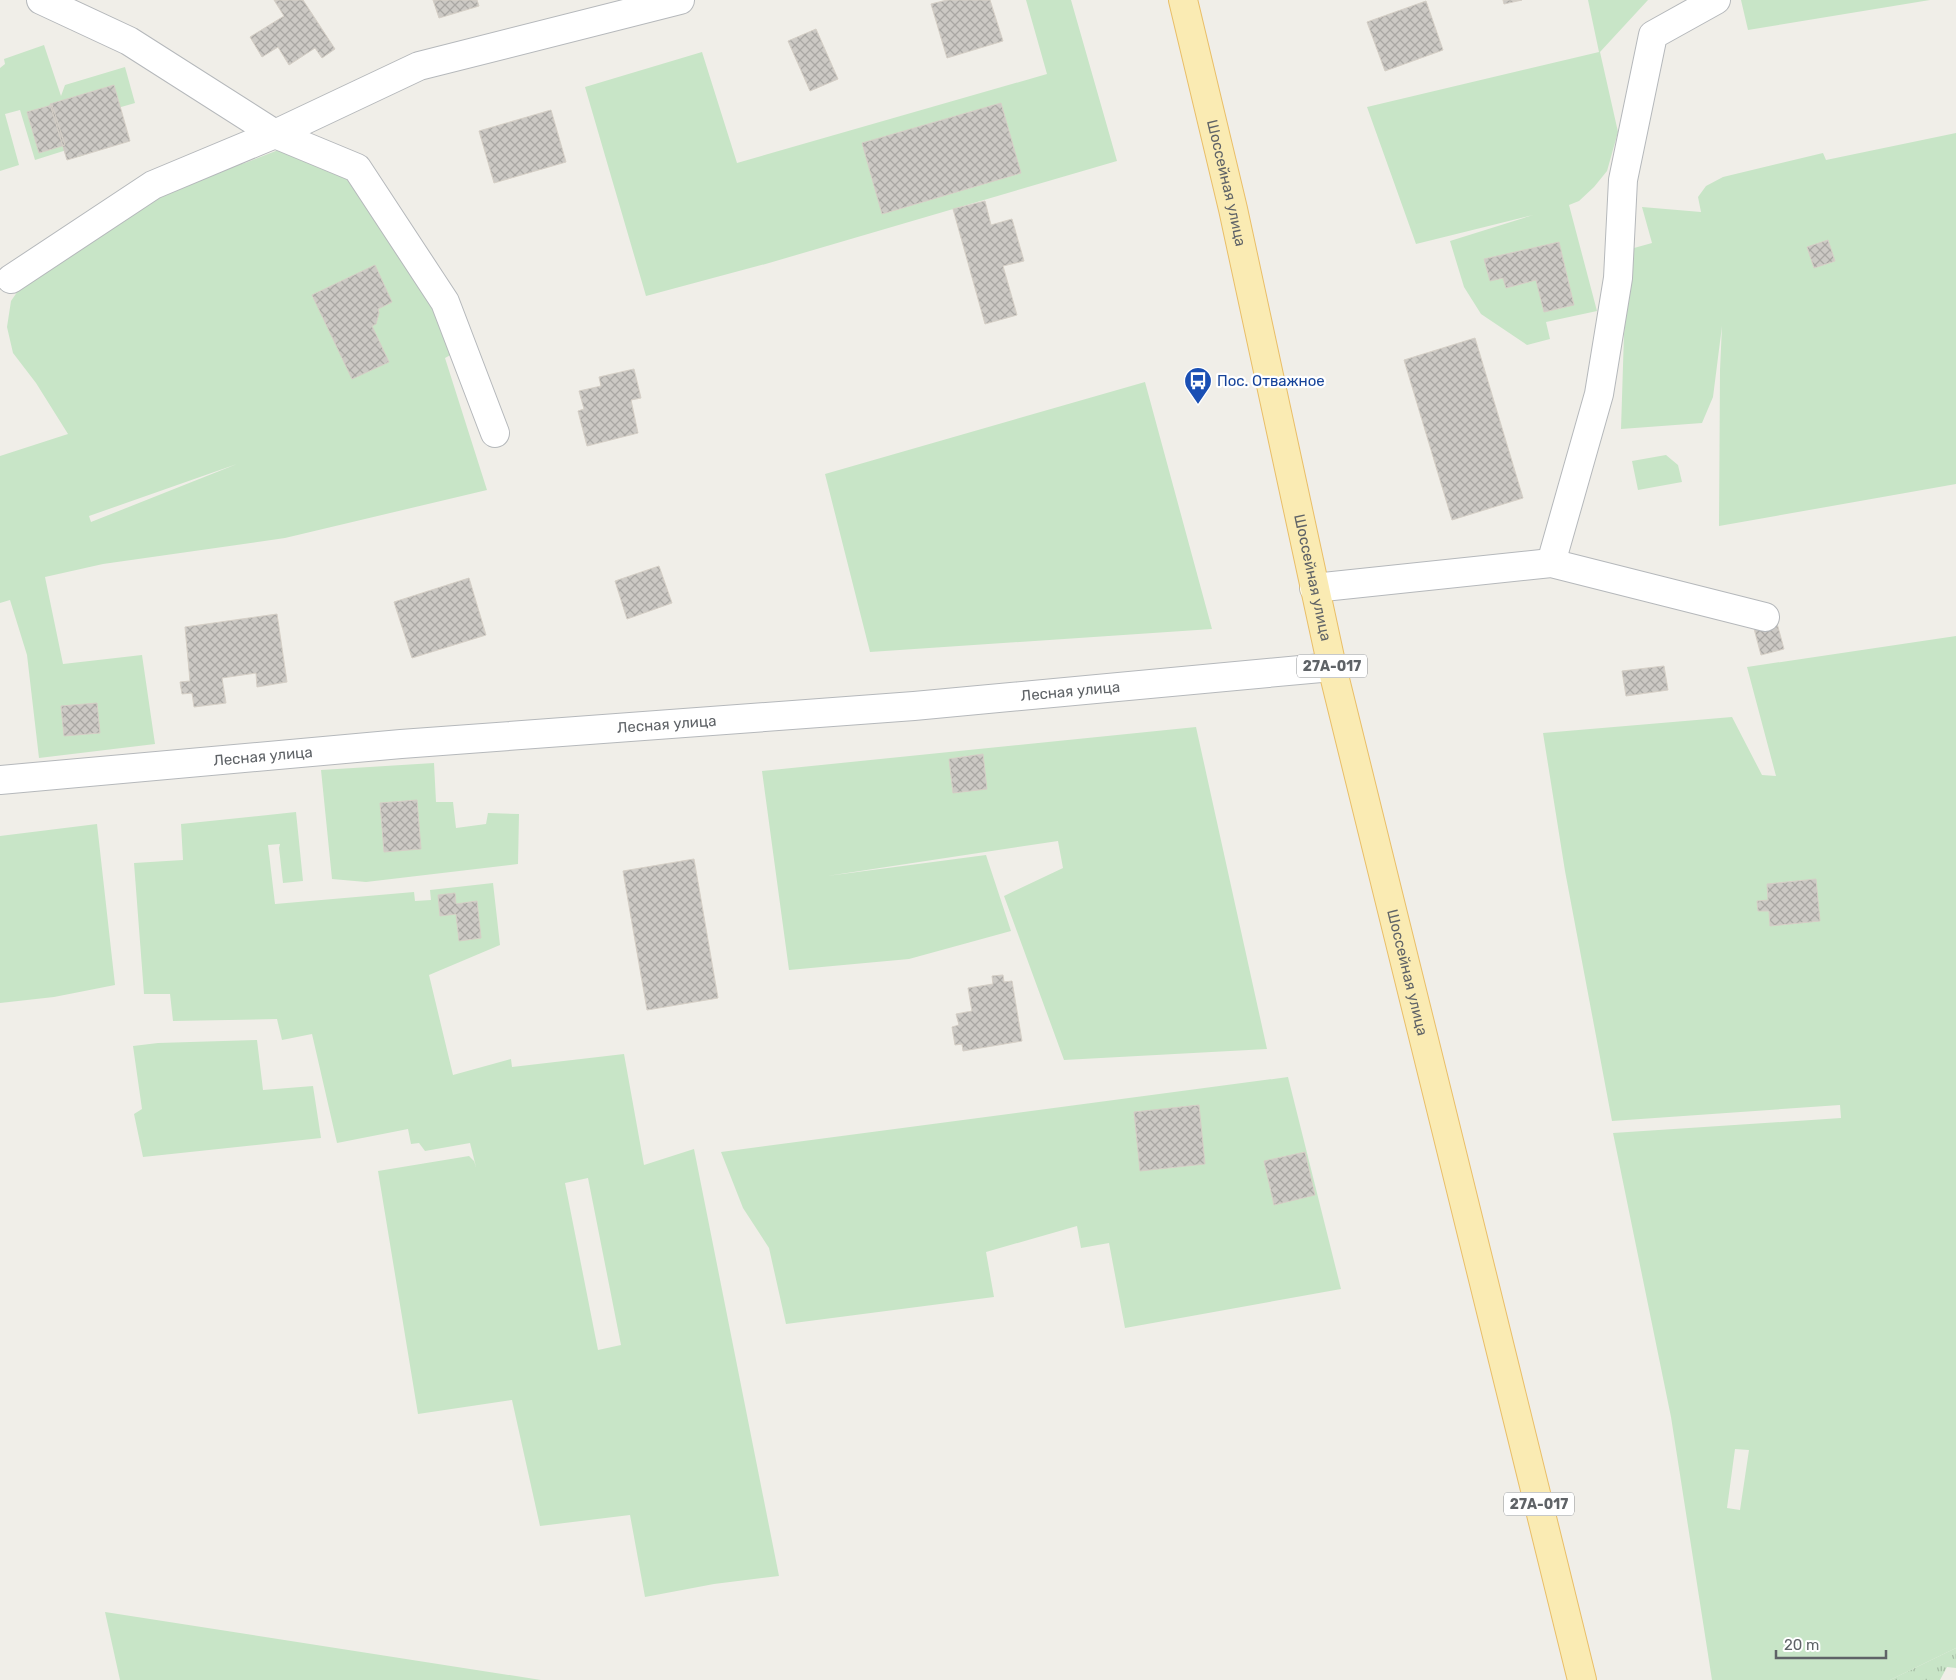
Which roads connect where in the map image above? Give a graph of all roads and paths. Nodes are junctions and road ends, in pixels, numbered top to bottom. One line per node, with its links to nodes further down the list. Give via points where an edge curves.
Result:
1 (41, 0): 5 (street, via 129,41)
2 (680, 0): 5 (street, via 419,66)
3 (1183, 0): 9 (main road, Шоссейная улица / 27А-017, via 1233,209)
4 (1716, 0): 8 (street, via 1653,35 1623,180 1618,278 1599,394)
5 (275, 134): 6 (street, via 153,185); 7 (street, via 357,168 445,302)
6 (11, 279)
7 (495, 433)
8 (1551, 563): 9 (street); 10 (street)
9 (1314, 588): 11 (main road, Шоссейная улица / 27А-017)
10 (1766, 617)
11 (1332, 667): 12 (street, Лесная улица, via 914,706 401,744); 13 (main road, Шоссейная улица / 27А-017)
12 (0, 780)
13 (1582, 1680)

